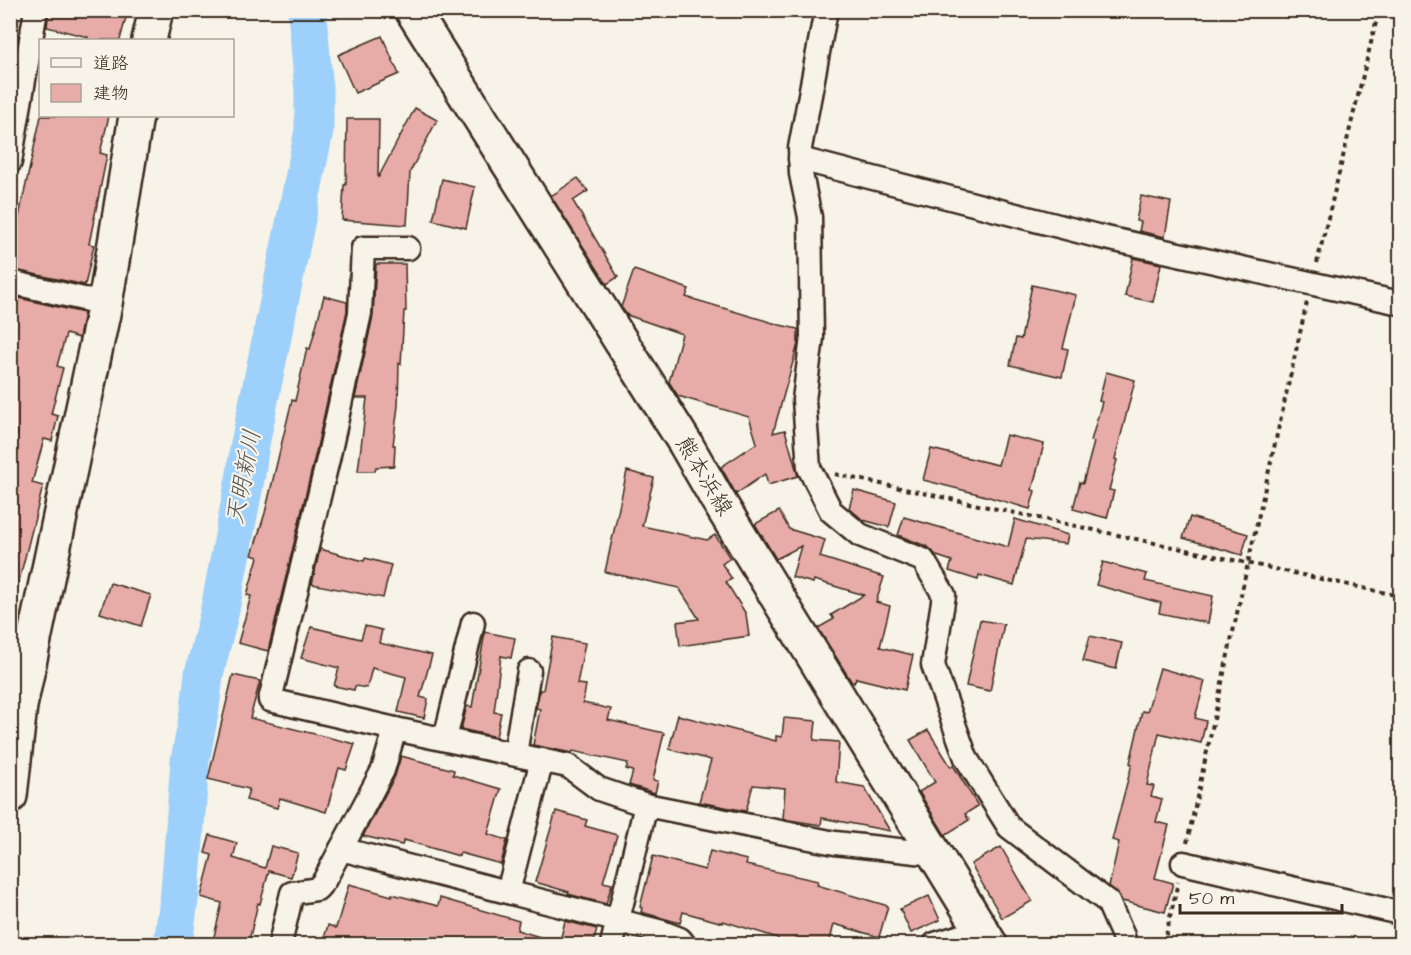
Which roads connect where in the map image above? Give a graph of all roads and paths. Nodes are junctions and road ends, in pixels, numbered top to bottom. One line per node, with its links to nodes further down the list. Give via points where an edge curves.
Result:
1 (36, 10): 8 (street)
2 (156, 10): 5 (main road)
3 (412, 10): 26 (main road, 熊本浜線, via 685,443)
4 (826, 10): 7 (street)
5 (149, 39)
6 (136, 117): 12 (main road)
7 (800, 159): 11 (street, via 1097,236); 13 (street, via 810,218 812,337 804,400)
8 (10, 162)
9 (408, 248): 19 (street, via 363,248 360,313 270,700)
10 (10, 282): 12 (street)
11 (1401, 303)
12 (105, 304): 18 (main road)
13 (809, 468): 14 (path); 36 (street, via 831,511 860,535 923,560 944,595 933,665 966,758 1009,827 1108,902)
14 (1248, 563): 15 (path); 27 (path)
15 (1401, 596)
16 (472, 623): 20 (street)
17 (529, 671): 21 (street)
18 (15, 705): 23 (main road)
19 (395, 729): 20 (street); 25 (street, via 383,770)
20 (444, 739): 21 (street)
21 (515, 754): 22 (street)
22 (542, 760): 24 (street, via 568,766 599,789); 28 (street)
23 (10, 796)
24 (646, 805): 26 (street, via 835,843); 30 (street)
25 (341, 849): 28 (street); 32 (street, via 317,889 292,893)
26 (934, 854): 31 (main road, 熊本浜線)
27 (1183, 863): 29 (street); 37 (path)
28 (508, 892): 30 (street)
29 (1401, 913)
30 (617, 921): 33 (street); 34 (street, via 662,932 680,939)
31 (986, 937): 35 (street)
32 (280, 945)
33 (612, 945)
34 (684, 945)
35 (935, 945)
36 (1125, 945)
37 (1164, 945)

